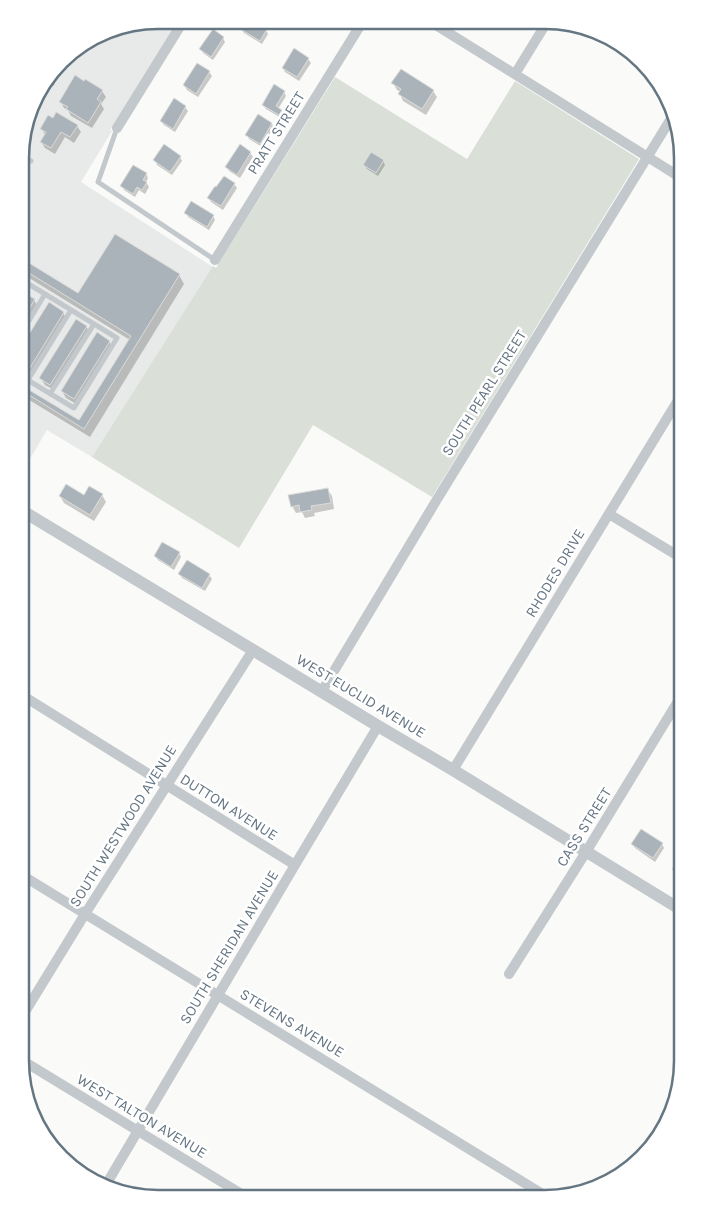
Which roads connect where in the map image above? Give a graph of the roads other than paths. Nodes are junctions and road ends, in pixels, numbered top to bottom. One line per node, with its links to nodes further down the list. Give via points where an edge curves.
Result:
1 (178, 29): 7 (street)
2 (358, 29): 10 (street, PRATT STREET)
3 (442, 29): 5 (street)
4 (543, 29): 5 (street)
5 (515, 74): 8 (street)
6 (669, 122): 8 (street, SOUTH PEARL STREET)
7 (118, 128): 10 (lane, via 98,182)
8 (647, 157): 9 (street); 24 (street, SOUTH PEARL STREET)
9 (674, 174)
10 (215, 260)
11 (29, 285): 12 (lane)
12 (45, 294): 13 (lane); 14 (lane)
13 (72, 310): 15 (lane); 16 (lane)
14 (29, 321)
15 (94, 324): 18 (lane); 18 (lane, via 116,338 74,408)
16 (29, 378)
17 (29, 381): 18 (lane)
18 (50, 394)
19 (674, 407): 20 (street, RHODES DRIVE)
20 (609, 514): 22 (street); 28 (street, RHODES DRIVE)
21 (29, 515): 23 (street, WEST EUCLID AVENUE)
22 (674, 553)
23 (253, 650): 24 (street, WEST EUCLID AVENUE); 29 (street, SOUTH WESTWOOD AVENUE)
24 (322, 691): 27 (street, WEST EUCLID AVENUE)
25 (29, 700): 29 (street, DUTTON AVENUE)
26 (674, 708): 30 (street, CASS STREET)
27 (378, 726): 28 (street, WEST EUCLID AVENUE); 31 (street, SOUTH SHERIDAN AVENUE)
28 (453, 770): 30 (street, WEST EUCLID AVENUE)
29 (167, 786): 31 (street, DUTTON AVENUE); 34 (street, SOUTH WESTWOOD AVENUE)
30 (586, 852): 33 (street, WEST EUCLID AVENUE); 35 (street, CASS STREET)
31 (295, 865): 36 (street, SOUTH SHERIDAN AVENUE)
32 (29, 880): 34 (street, STEVENS AVENUE)
33 (674, 906)
34 (85, 914): 36 (street, STEVENS AVENUE); 37 (street, SOUTH WESTWOOD AVENUE)
35 (510, 974)
36 (218, 995): 39 (street, SOUTH SHERIDAN AVENUE); 42 (street, STEVENS AVENUE)
37 (29, 1005)
38 (29, 1065): 39 (street, WEST TALTON AVENUE)
39 (137, 1131): 40 (street, SOUTH SHERIDAN AVENUE); 41 (street, WEST TALTON AVENUE)
40 (109, 1180)
41 (235, 1190)
42 (536, 1190)

